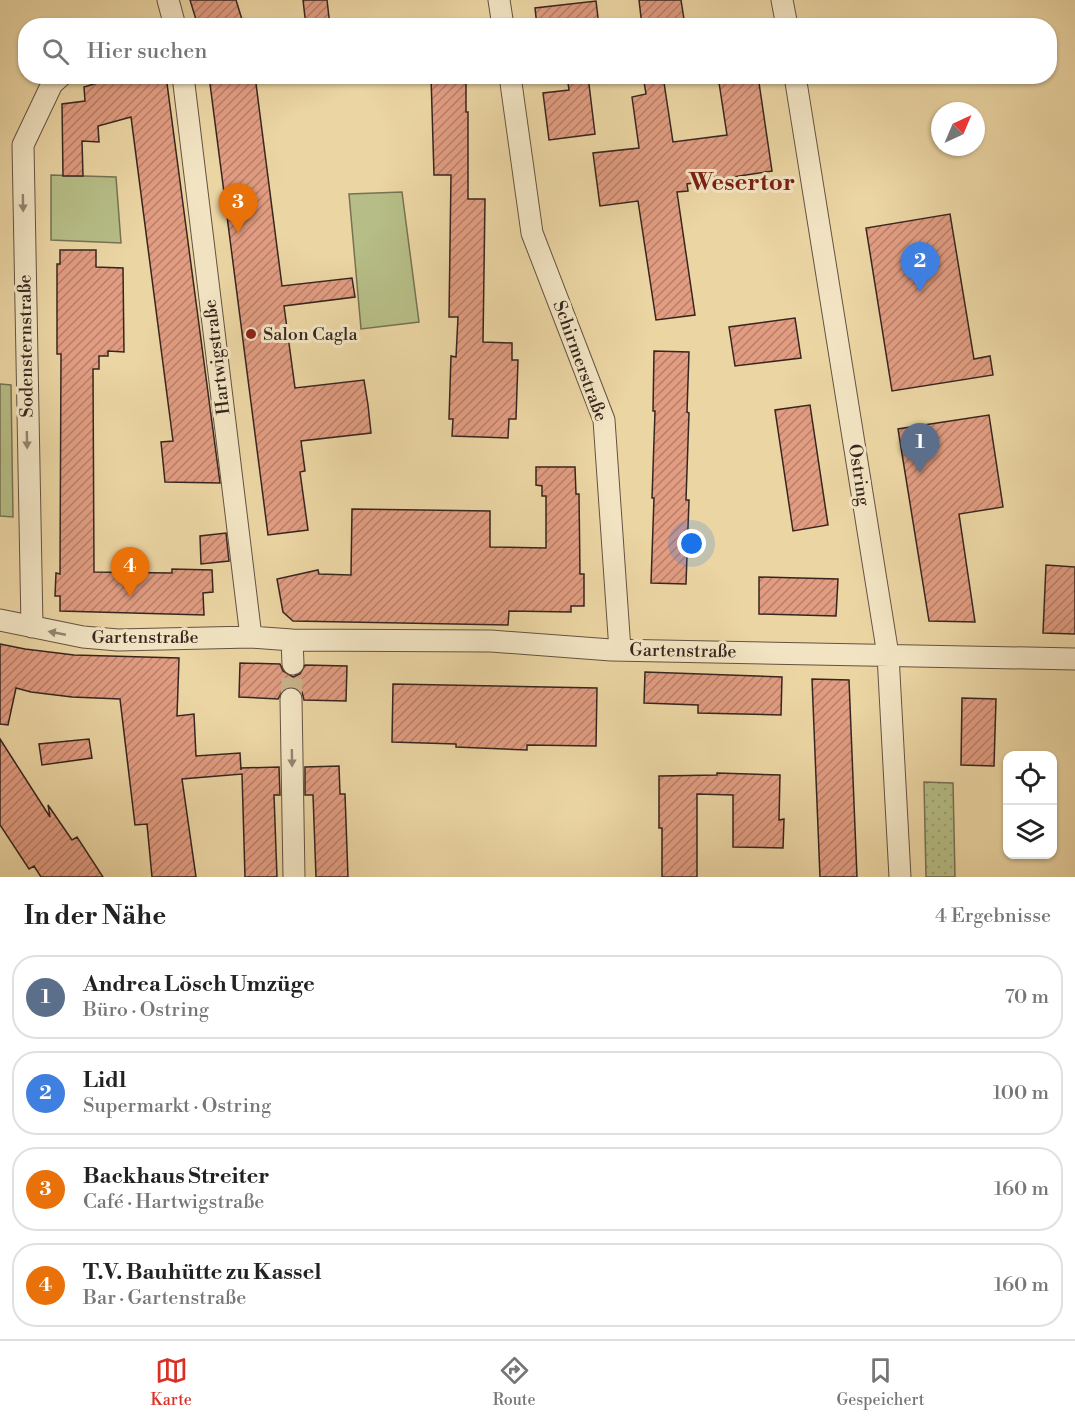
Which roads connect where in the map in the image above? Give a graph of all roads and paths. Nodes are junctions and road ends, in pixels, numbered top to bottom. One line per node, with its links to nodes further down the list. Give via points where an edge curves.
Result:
1 (168, 0): 4 (street)
2 (499, 0): 5 (street)
3 (782, 0): 6 (street)
4 (173, 18)
5 (502, 18)
6 (785, 18)
7 (52, 84): 12 (street, Sodensternstraße, one-way to 12, via 23,144)
8 (184, 84): 13 (street, Hartwigstraße)
9 (511, 84): 15 (street, Schirmerstraße, via 532,233 604,420)
10 (796, 84): 16 (street, Ostring)
11 (0, 620): 12 (street, Gartenstraße)
12 (32, 627): 13 (street, Gartenstraße, one-way to 12, via 118,640)
13 (251, 637): 14 (street, Gartenstraße)
14 (292, 640): 15 (street, Gartenstraße, via 491,641); 18 (street)
15 (620, 650): 16 (street, Gartenstraße)
16 (888, 655): 17 (street, Gartenstraße); 21 (street, Ostring)
17 (1075, 659)
18 (292, 664)
19 (291, 699): 20 (street, one-way to 20)
20 (294, 877)
21 (900, 877)

